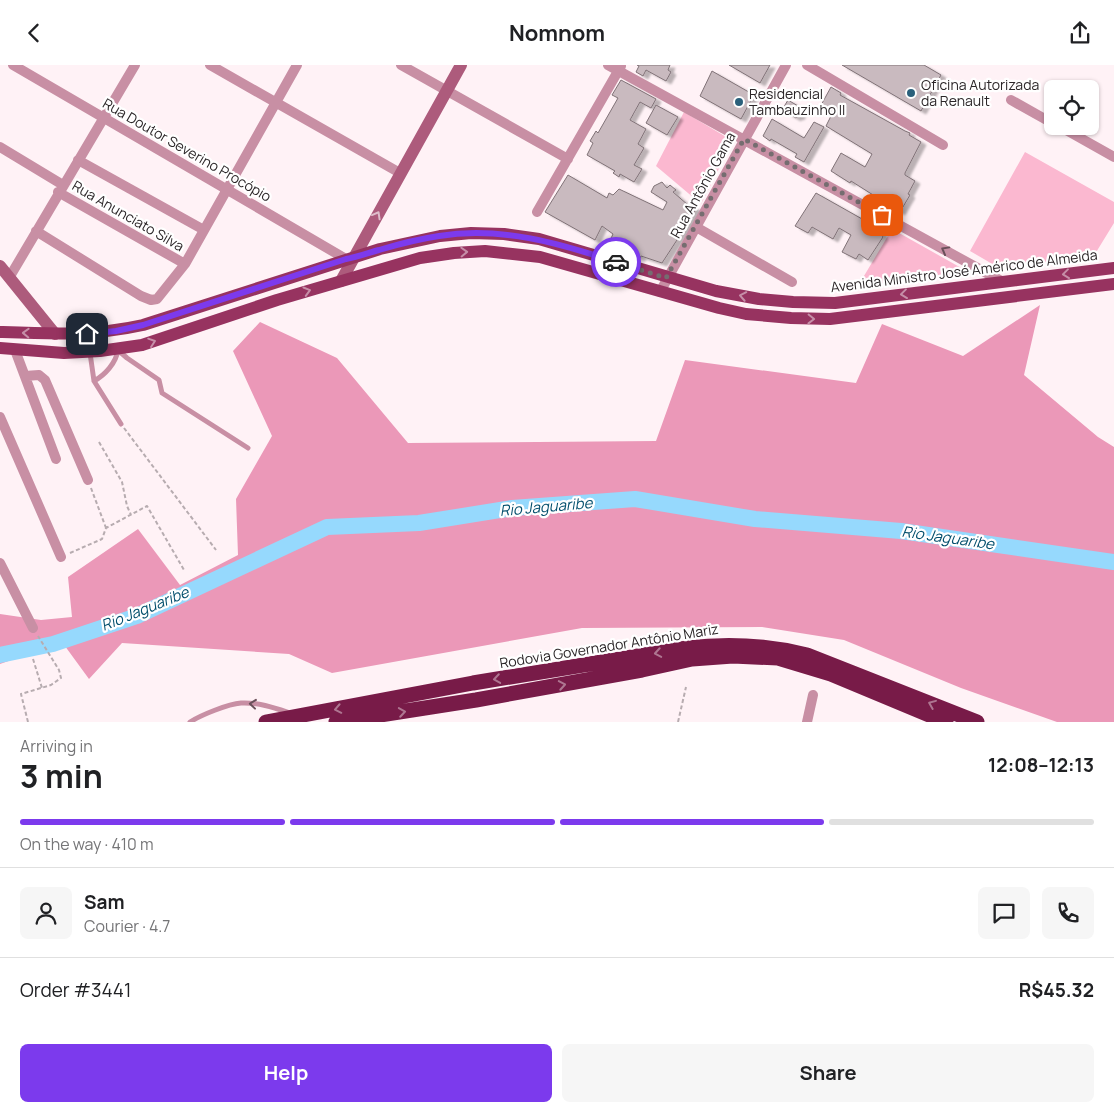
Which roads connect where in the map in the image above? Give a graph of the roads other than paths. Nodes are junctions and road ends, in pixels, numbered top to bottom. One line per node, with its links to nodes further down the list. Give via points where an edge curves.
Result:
1 (13, 65): 14 (street, Rua Doutor Severino Procópio)
2 (135, 65): 14 (street)
3 (210, 65): 13 (street)
4 (297, 65): 13 (street)
5 (402, 65): 11 (street)
6 (461, 65): 11 (main road)
7 (608, 65): 10 (street)
8 (786, 65): 17 (street, Rua Antônio Gama)
9 (807, 65): 18 (street)
10 (620, 68): 17 (street); 21 (street)
11 (446, 91): 21 (street); 23 (main road)
12 (1011, 100): 15 (street)
13 (276, 102): 23 (street); 25 (street)
14 (104, 118): 22 (street); 25 (street, Rua Doutor Severino Procópio)
15 (1044, 119)
16 (1075, 135): 20 (street)
17 (744, 139): 27 (street, Rua Antônio Gama); 40 (street, one-way to 17)
18 (943, 145)
19 (0, 147): 24 (street, Rua Anunciato Silva)
20 (1114, 157)
21 (568, 159): 26 (street)
22 (78, 160): 24 (street); 28 (street)
23 (400, 173): 32 (main road, one-way to 23)
24 (61, 189): 29 (street); 33 (street, Rua Anunciato Silva)
25 (228, 189): 28 (street); 32 (street, Rua Doutor Severino Procópio)
26 (537, 212)
27 (696, 227): 37 (street, Rua Antônio Gama); 39 (street)
28 (204, 230): 33 (street)
29 (36, 231): 33 (street, via 154,301); 36 (street)
30 (412, 242): 31 (main road, via 411,251); 32 (main road, Avenida Ministro José Américo de Almeida); 37 (main road, Avenida Ministro José Américo de Almeida, via 471,233 504,234 539,239)
31 (420, 258): 38 (main road); 42 (main road, one-way to 42, via 486,251 540,257)
32 (350, 259): 38 (main road); 44 (main road, Avenida Ministro José Américo de Almeida, via 143,325 87,334)
33 (185, 264)
34 (0, 266): 36 (main road)
35 (1114, 268): 40 (main road, Avenida Ministro José Américo de Almeida, one-way to 40)
36 (9, 278): 44 (main road)
37 (666, 278): 40 (main road, Avenida Ministro José Américo de Almeida, one-way to 37, via 818,303 759,299); 42 (street, Rua Antônio Gama)
38 (341, 281): 47 (main road, one-way to 38)
39 (792, 282)
40 (1003, 282)
41 (1114, 284): 42 (main road, one-way to 41, via 746,314 830,319)
42 (660, 292)
43 (0, 332): 44 (main road, Avenida Ministro José Américo de Almeida, one-way to 43)
44 (55, 334)
45 (0, 348): 46 (main road)
46 (15, 350): 48 (main road); 49 (street)
47 (118, 350): 48 (main road); 50 (lane, via 116,359 102,377); 53 (lane, via 159,380 162,393)
48 (90, 352): 50 (lane)
49 (25, 376): 54 (street); 55 (street, via 38,375 45,380)
50 (94, 381): 52 (lane)
51 (0, 417): 56 (street)
52 (121, 424)
53 (248, 448)
54 (56, 459)
55 (88, 479)
56 (61, 557)
57 (0, 563): 58 (street)
58 (35, 631)
59 (813, 695): 64 (street)
60 (300, 716): 61 (lane, one-way to 61, via 268,705 240,703 201,715); 62 (highway, Rodovia Governador Antônio Mariz); 66 (highway, Rodovia Governador Antônio Mariz, one-way to 60, via 807,655 785,649 734,644 678,649 473,683)
61 (190, 722)
62 (266, 722)
63 (336, 722): 65 (highway, Rodovia Governador Antônio Mariz, one-way to 65, via 476,700 692,659 733,655 778,659 831,674)
64 (807, 722)
65 (946, 722)
66 (977, 722)

